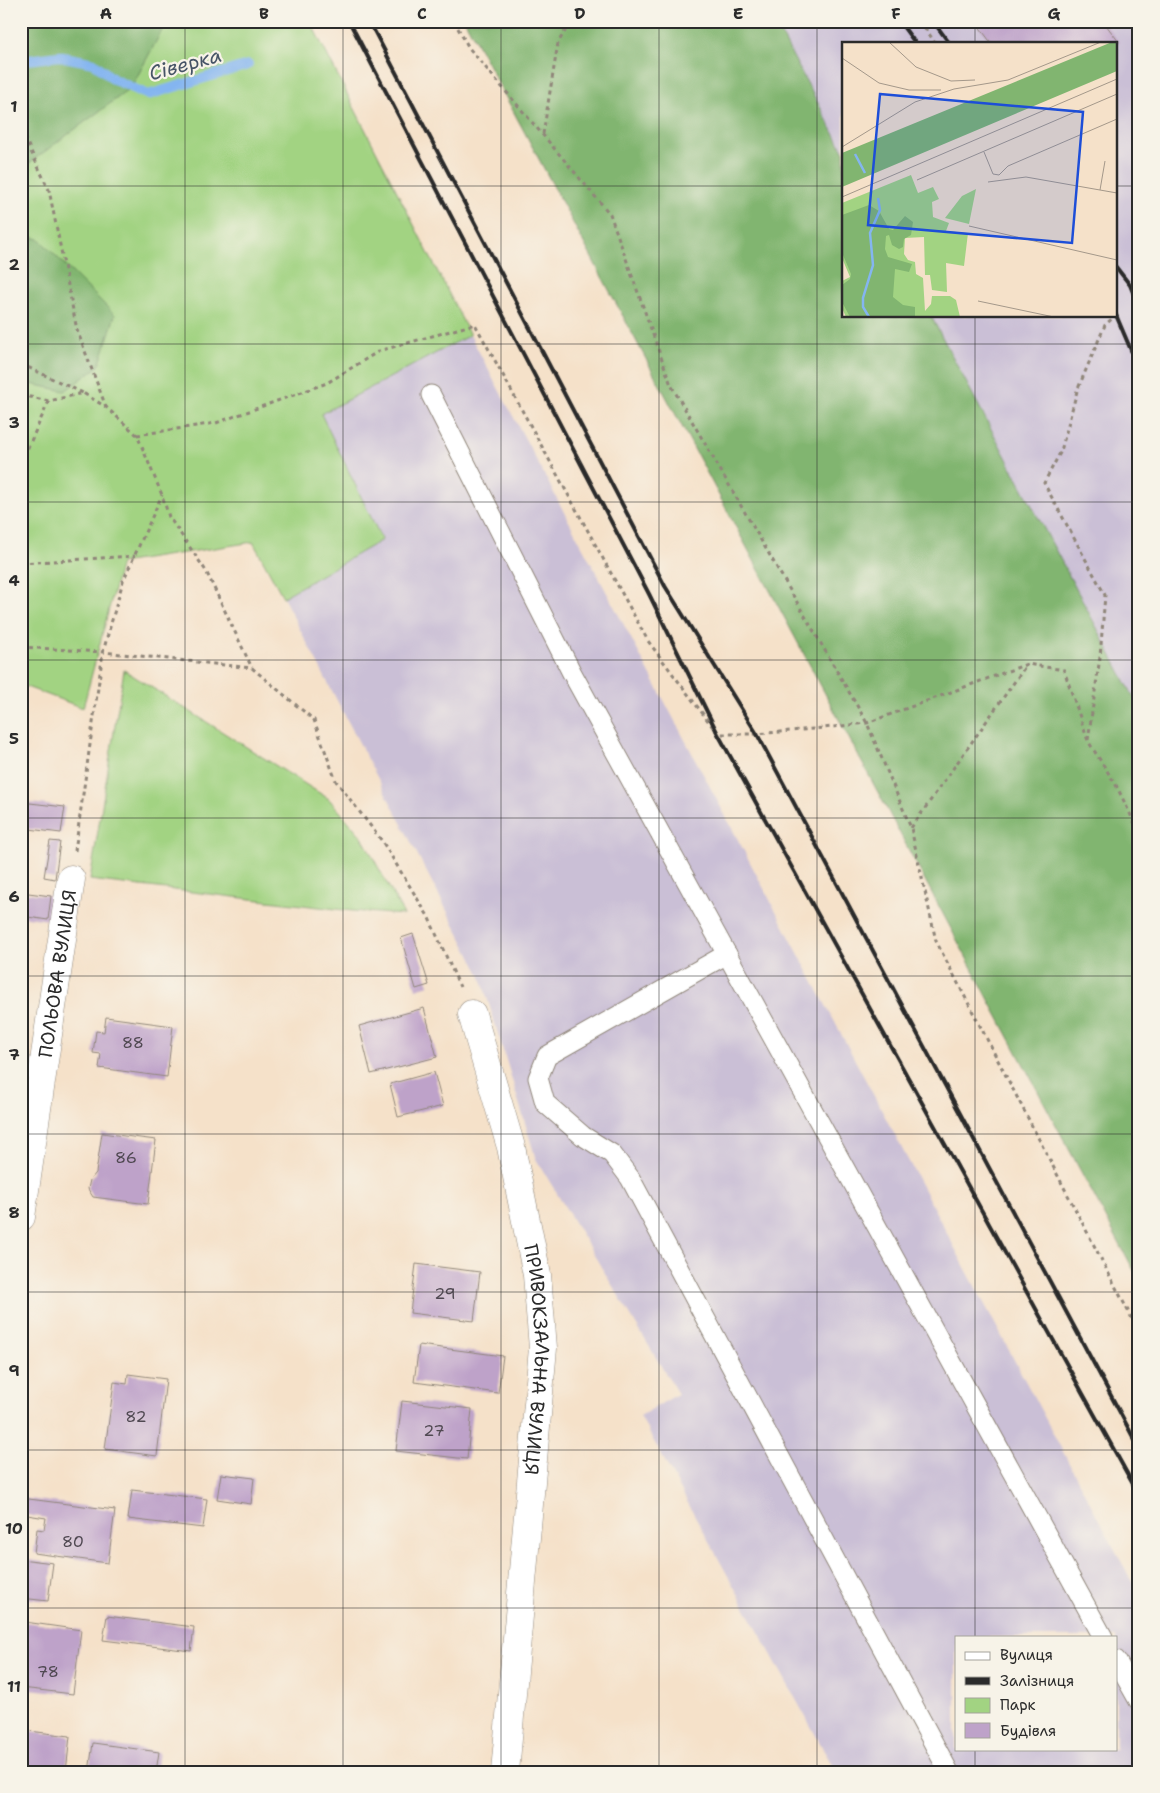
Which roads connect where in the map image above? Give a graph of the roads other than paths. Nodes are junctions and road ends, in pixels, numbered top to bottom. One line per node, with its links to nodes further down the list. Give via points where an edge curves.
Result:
1 (431, 395): 3 (lane, via 572,672)
2 (71, 879): 5 (street, ПОЛЬОВА ВУЛИЦЯ)
3 (728, 954): 6 (lane); 10 (lane, via 547,1056 538,1078 545,1103 583,1136 612,1154 630,1178)
4 (472, 1014): 9 (street, ПРИВОКЗАЛЬНА ВУЛИЦЯ, via 511,1147 537,1275 543,1348)
5 (21, 1217)
6 (1102, 1636)
7 (1118, 1664): 8 (lane)
8 (1139, 1701)
9 (505, 1772)
10 (950, 1772)

